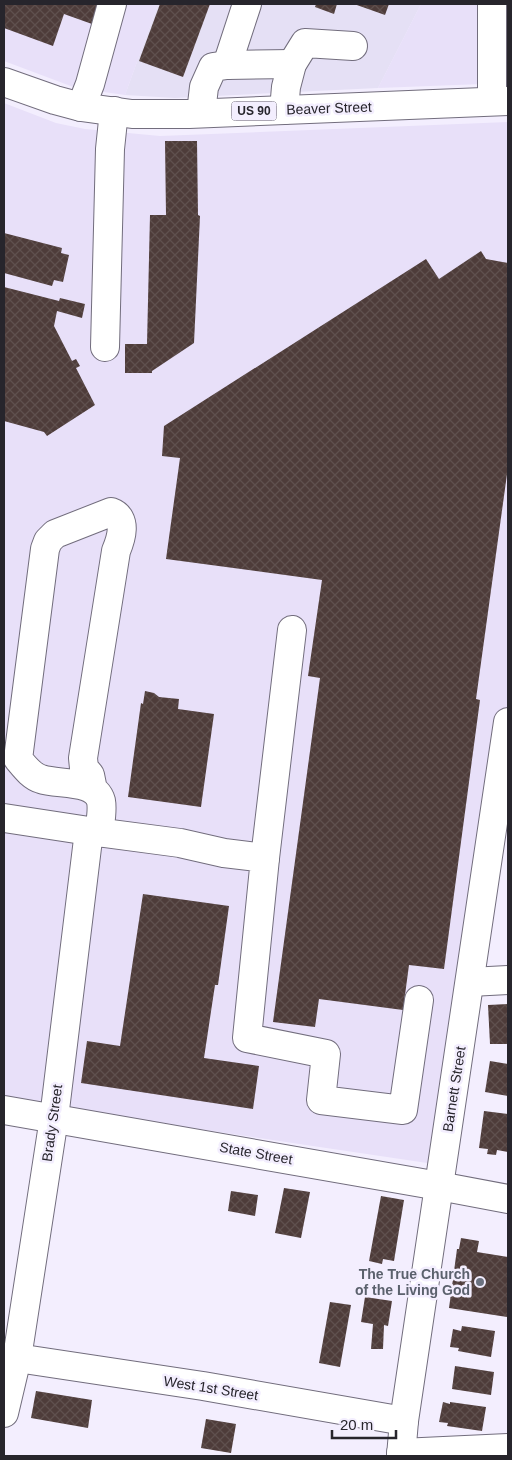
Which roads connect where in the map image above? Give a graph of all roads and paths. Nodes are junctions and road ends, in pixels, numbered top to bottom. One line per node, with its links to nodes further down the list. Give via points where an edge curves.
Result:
1 (112, 4): 8 (street)
2 (247, 4): 6 (street)
3 (498, 8): 9 (street)
4 (353, 46): 5 (street, via 305,43)
5 (292, 64): 6 (street); 10 (street)
6 (227, 65): 12 (street, via 213,68 204,87)
7 (4, 82): 8 (street, Beaver Street / US 90, via 55,100)
8 (85, 95): 11 (street, Beaver Street / US 90)
9 (500, 101): 10 (street, Beaver Street / US 90)
10 (284, 110): 12 (street, Beaver Street / US 90)
11 (114, 111): 12 (street, Beaver Street / US 90); 13 (street, via 110,149)
12 (201, 113)
13 (106, 348)
14 (292, 630): 20 (street)
15 (508, 722): 16 (street, Barnett Street)
16 (505, 774): 22 (street, Barnett Street)
17 (93, 790): 17 (street, Brady Street, via 42,780 29,772 18,758 48,541 55,534 112,512 120,517 122,530 83,758); 19 (street, Brady Street, via 101,802)
18 (4, 818): 19 (street)
19 (94, 832): 20 (street); 25 (street, Brady Street)
20 (265, 858): 23 (street, via 247,1038 326,1054 321,1100 403,1110)
21 (508, 980): 22 (street)
22 (470, 982): 26 (street, Barnett Street)
23 (419, 1000)
24 (4, 1110): 25 (street, State Street)
25 (54, 1118): 26 (street, State Street); 28 (street, Brady Street)
26 (439, 1186): 27 (street, State Street); 30 (street, Barnett Street)
27 (508, 1199)
28 (17, 1358): 29 (street, Brady Street); 30 (street, West 1st Street)
29 (4, 1413)
30 (404, 1421): 32 (street, Barnett Street)
31 (508, 1448): 32 (street)
32 (401, 1454)

